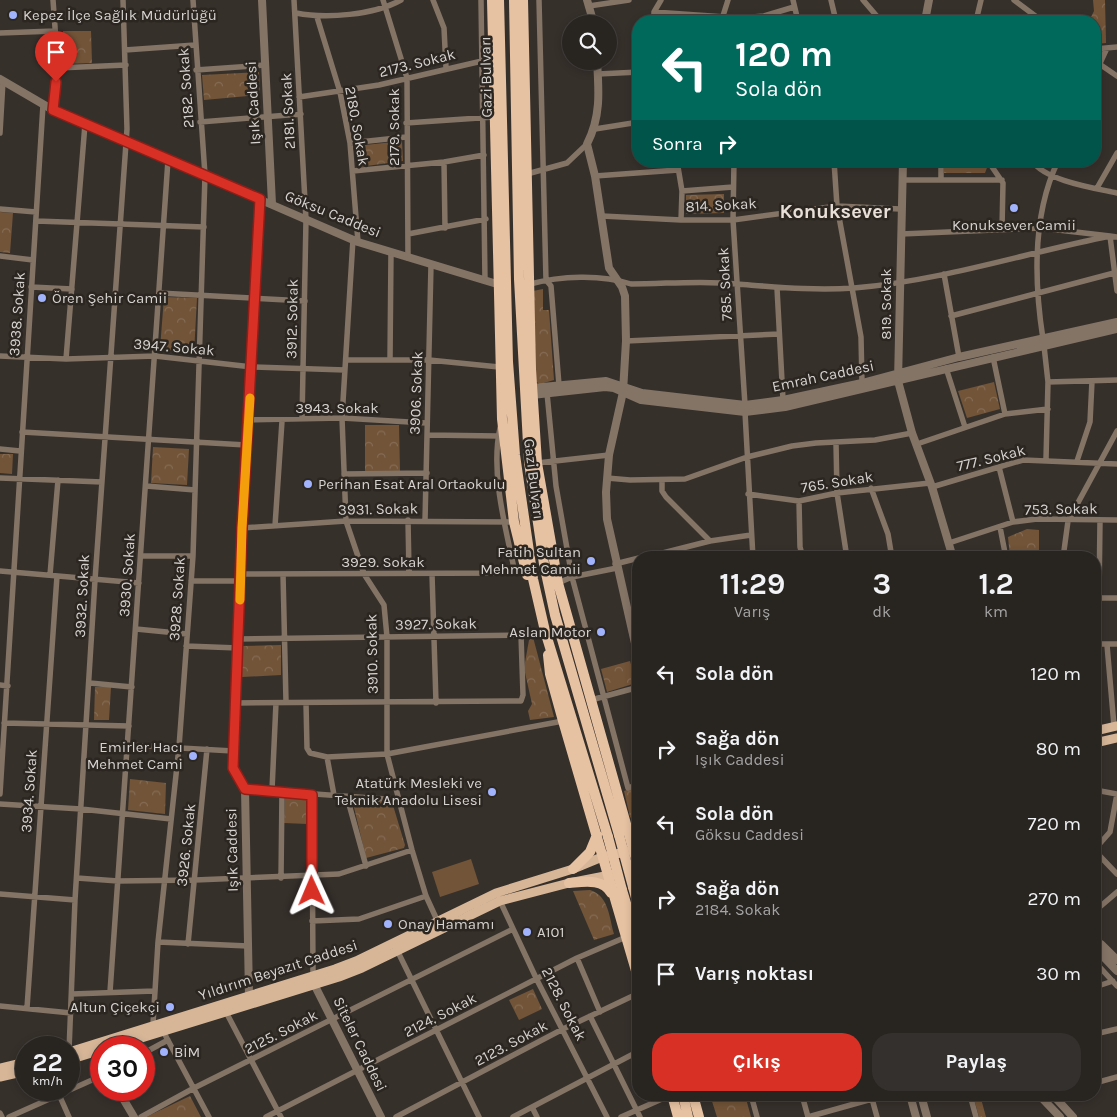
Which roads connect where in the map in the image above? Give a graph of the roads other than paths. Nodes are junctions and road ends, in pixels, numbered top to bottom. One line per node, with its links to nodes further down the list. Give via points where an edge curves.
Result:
1 (53, 0): 39 (street)
2 (123, 0): 45 (street, 3932. Sokak)
3 (193, 0): 41 (street, 2182. Sokak)
4 (262, 0): 48 (street, Işık Caddesi)
5 (294, 0): 28 (street, 2181. Sokak)
6 (383, 0): 26 (street, 2179. Sokak)
7 (401, 0): 26 (street)
8 (433, 0): 52 (street, via 444,28)
9 (481, 0): 47 (street)
10 (492, 0): 67 (highway)
11 (499, 0): 278 (highway, Gazi Bulvarı, via 508,362 515,455)
12 (514, 0): 279 (highway, Gazi Bulvarı, via 528,462)
13 (523, 0): 94 (highway)
14 (539, 0): 91 (street)
15 (628, 0): 24 (street)
16 (661, 0): 27 (street)
17 (728, 0): 30 (street)
18 (793, 0): 25 (street)
19 (831, 0): 33 (street)
20 (863, 0): 34 (street)
21 (929, 0): 35 (street)
22 (981, 0): 36 (street)
23 (1016, 1): 37 (street)
24 (588, 3)
25 (794, 7): 31 (street); 32 (street)
26 (387, 8): 38 (street); 58 (street, 2179. Sokak)
27 (654, 12): 29 (street)
28 (296, 13): 38 (street); 61 (street, 2181. Sokak)
29 (683, 15)
30 (723, 15)
31 (767, 15)
32 (796, 15)
33 (835, 15)
34 (876, 15)
35 (926, 15)
36 (977, 15)
37 (1034, 15)
38 (317, 17): 60 (street, 2180. Sokak)
39 (55, 31): 40 (street); 51 (street)
40 (0, 33)
41 (196, 45): 45 (street); 53 (street, 2182. Sokak)
42 (1117, 47): 44 (street)
43 (1101, 48): 44 (street)
44 (1106, 48): 46 (street)
45 (125, 50): 49 (street, 3932. Sokak)
46 (1101, 56)
47 (482, 61): 52 (street, 2173. Sokak); 68 (street)
48 (265, 64): 53 (street); 65 (street, Işık Caddesi)
49 (126, 65): 51 (street); 76 (street, 3932. Sokak)
50 (1101, 65): 57 (street)
51 (58, 68): 63 (street)
52 (446, 68): 58 (street, 2173. Sokak)
53 (196, 70): 69 (street, 2182. Sokak)
54 (598, 70): 56 (street)
55 (632, 72): 56 (street)
56 (598, 74): 73 (street)
57 (1117, 76)
58 (407, 78): 60 (street, 2173. Sokak); 70 (street, 2179. Sokak)
59 (2, 80): 62 (street, Göksu Caddesi); 66 (street)
60 (340, 92): 61 (street, 2173. Sokak); 77 (street, 2180. Sokak)
61 (299, 96): 64 (street, 2181. Sokak)
62 (43, 105): 63 (street, Göksu Caddesi); 110 (street, 3938. Sokak)
63 (53, 110): 72 (street, Göksu Caddesi)
64 (301, 114): 65 (street); 113 (street, 2181. Sokak)
65 (268, 116): 69 (street); 106 (street, Işık Caddesi)
66 (0, 117): 74 (street)
67 (494, 117): 68 (street); 140 (highway)
68 (483, 118): 70 (street); 80 (street)
69 (200, 122): 95 (street, 2182. Sokak)
70 (406, 123): 75 (street, 2179. Sokak)
71 (632, 123): 73 (street)
72 (85, 124): 76 (street, Göksu Caddesi); 117 (street)
73 (595, 129): 78 (street)
74 (0, 133)
75 (406, 137): 77 (street); 83 (street, 2179. Sokak)
76 (125, 142): 81 (street, Göksu Caddesi); 118 (street, 3932. Sokak)
77 (350, 143): 93 (street, 2180. Sokak)
78 (587, 144): 91 (street, via 567,163); 97 (street)
79 (1117, 153): 102 (street)
80 (484, 155): 82 (street); 112 (street)
81 (168, 160): 95 (street, Göksu Caddesi); 119 (street, 3930. Sokak)
82 (444, 162): 83 (street); 121 (street)
83 (407, 165): 93 (street); 124 (street, 2179. Sokak)
84 (734, 167): 101 (street, 785. Sokak)
85 (834, 167): 107 (street)
86 (903, 167): 98 (street, 819. Sokak)
87 (941, 167): 99 (street)
88 (992, 167): 100 (street)
89 (1036, 167): 96 (street)
90 (1055, 167): 96 (street)
91 (543, 170): 94 (street); 138 (street)
92 (678, 170): 97 (street); 103 (street)
93 (353, 171): 127 (street, 2180. Sokak)
94 (527, 174): 141 (highway)
95 (205, 175): 105 (street, Göksu Caddesi); 120 (street, 3928. Sokak)
96 (1051, 175): 102 (street); 123 (street)
97 (595, 176): 111 (street)
98 (902, 180): 99 (street); 108 (street, 819. Sokak)
99 (941, 180): 100 (street)
100 (1002, 180): 122 (street)
101 (733, 187): 103 (street); 115 (street, 785. Sokak)
102 (1097, 188): 104 (street)
103 (682, 191): 114 (street)
104 (1117, 193)
105 (260, 199): 106 (street, Göksu Caddesi); 151 (street, Işık Caddesi)
106 (272, 204): 113 (street, Göksu Caddesi)
107 (837, 206): 108 (street, 814. Sokak); 115 (street, 814. Sokak); 145 (street)
108 (900, 209): 125 (street, 819. Sokak)
109 (0, 210): 110 (street)
110 (36, 212): 116 (street, 3938. Sokak)
111 (602, 216): 114 (street, 814. Sokak); 136 (street, via 609,268)
112 (486, 219): 121 (street); 137 (street)
113 (306, 220): 127 (street, Göksu Caddesi); 152 (street, 3912. Sokak)
114 (681, 220): 115 (street, 814. Sokak)
115 (733, 220): 142 (street, 785. Sokak)
116 (36, 221): 117 (street); 132 (street, 3938. Sokak)
117 (77, 222): 118 (street); 146 (street)
118 (120, 224): 119 (street); 161 (street, 3932. Sokak)
119 (164, 224): 120 (street); 148 (street, 3930. Sokak)
120 (204, 227): 150 (street, 3928. Sokak)
121 (446, 228): 124 (street)
122 (1002, 228): 123 (street); 125 (street)
123 (1041, 228): 126 (street); 128 (street)
124 (408, 234): 131 (street, 2179. Sokak)
125 (901, 234): 139 (street, 819. Sokak)
126 (1114, 236): 128 (street); 134 (street)
127 (355, 241): 129 (street, Göksu Caddesi); 167 (street, 3910. Sokak)
128 (1038, 251): 135 (street); 149 (street)
129 (391, 252): 131 (street, Göksu Caddesi); 168 (street)
130 (0, 256): 132 (street)
131 (408, 258): 133 (street, Göksu Caddesi)
132 (33, 260): 143 (street, 3938. Sokak)
133 (431, 265): 137 (street, Göksu Caddesi); 169 (street, 3906. Sokak)
134 (1114, 273): 147 (street); 149 (street)
135 (944, 274): 139 (street); 153 (street)
136 (616, 279): 138 (street); 142 (street, via 631,284); 158 (street, via 625,296)
137 (485, 280): 140 (street, Göksu Caddesi)
138 (546, 280): 141 (street); 182 (street, via 551,286)
139 (900, 283): 145 (street); 176 (street, 819. Sokak)
140 (497, 284): 171 (highway)
141 (530, 284): 184 (highway)
142 (738, 284): 144 (street); 157 (street, 785. Sokak)
143 (32, 287): 146 (street); 163 (street, 3938. Sokak)
144 (777, 288): 145 (street); 156 (street)
145 (853, 288): 181 (street, via 861,337)
146 (72, 289): 166 (street)
147 (1117, 291)
148 (159, 293): 150 (street); 162 (street, 3930. Sokak)
149 (1037, 294): 153 (street); 159 (street)
150 (201, 296): 151 (street); 170 (street, 3928. Sokak)
151 (254, 300): 152 (street); 172 (street, Işık Caddesi)
152 (305, 301): 173 (street, 3912. Sokak)
153 (951, 316): 164 (street)
154 (1117, 322): 159 (street, Emrah Caddesi)
155 (1117, 329): 159 (street, Emrah Caddesi)
156 (779, 334): 157 (street); 186 (street)
157 (740, 336): 158 (street); 187 (street, 785. Sokak)
158 (626, 341): 183 (street)
159 (1044, 342): 164 (street, Emrah Caddesi); 165 (street, Emrah Caddesi); 179 (street)
160 (0, 356): 163 (street, 3947. Sokak)
161 (109, 356): 162 (street, 3947. Sokak); 166 (street, 3947. Sokak); 202 (street, 3932. Sokak)
162 (155, 356): 170 (street, 3947. Sokak); 203 (street, 3930. Sokak)
163 (26, 357): 166 (street, 3947. Sokak); 197 (street, 3938. Sokak)
164 (959, 357): 176 (street, Emrah Caddesi)
165 (993, 357): 174 (street, Emrah Caddesi); 189 (street)
166 (66, 359)
167 (346, 360): 168 (street); 175 (street, 3910. Sokak)
168 (390, 360): 169 (street)
169 (430, 360): 171 (street); 195 (street, 3906. Sokak)
170 (198, 361): 172 (street, 3947. Sokak); 204 (street, 3928. Sokak)
171 (499, 366): 192 (highway)
172 (252, 367): 173 (street, 3947. Sokak); 193 (street, Işık Caddesi)
173 (303, 368): 175 (street, 3947. Sokak); 191 (street, 3912. Sokak)
174 (946, 368): 178 (street, Emrah Caddesi); 196 (street)
175 (345, 370): 190 (street, 3910. Sokak)
176 (900, 372): 178 (street, 819. Sokak); 181 (street, Emrah Caddesi)
177 (1117, 380): 180 (street)
178 (898, 381): 187 (street, Emrah Caddesi, via 785,407); 199 (street, 819. Sokak)
179 (1048, 382): 180 (street); 188 (street)
180 (1092, 382): 214 (street, via 1090,422)
181 (862, 383): 186 (street, Emrah Caddesi)
182 (558, 385): 183 (street, Emrah Caddesi, via 606,381); 184 (street, Emrah Caddesi)
183 (624, 389): 185 (street, Emrah Caddesi, via 605,387); 187 (street, Emrah Caddesi); 210 (street)
184 (532, 392): 185 (street, Emrah Caddesi); 215 (highway)
185 (547, 393): 213 (street)
186 (783, 400): 187 (street, Emrah Caddesi)
187 (745, 408): 211 (street, 785. Sokak)
188 (1048, 409): 189 (street); 212 (street)
189 (1005, 414): 196 (street)
190 (342, 418): 191 (street, 3943. Sokak); 195 (street, 3943. Sokak); 220 (street, 3910. Sokak)
191 (302, 419): 194 (street, 3943. Sokak)
192 (502, 419): 201 (street); 240 (highway)
193 (248, 420): 194 (street, 3943. Sokak); 207 (street, Işık Caddesi)
194 (282, 421): 242 (street)
195 (426, 423): 200 (street, 3906. Sokak)
196 (965, 427): 206 (street)
197 (22, 432): 202 (street); 209 (street, 3938. Sokak)
198 (1117, 432): 216 (street)
199 (912, 433): 205 (street); 206 (street, 819. Sokak)
200 (427, 435): 201 (street); 219 (street, 3906. Sokak)
201 (498, 436): 240 (street, via 495,450)
202 (104, 438): 203 (street); 226 (street, 3932. Sokak)
203 (149, 440): 204 (street); 228 (street, 3930. Sokak)
204 (196, 443): 207 (street); 230 (street, 3928. Sokak)
205 (836, 443): 211 (street, via 816,443); 231 (street)
206 (917, 444): 227 (street, 819. Sokak)
207 (246, 446): 244 (street, Işık Caddesi)
208 (0, 450): 209 (street)
209 (20, 451): 223 (street, 3938. Sokak)
210 (608, 455): 213 (street); 222 (street)
211 (747, 457): 225 (street, via 684,479); 232 (street, 785. Sokak)
212 (1046, 460): 214 (street, 777. Sokak); 218 (street, 777. Sokak, via 1023,460)
213 (552, 461): 215 (street); 271 (street)
214 (1077, 461): 216 (street, 777. Sokak)
215 (537, 463): 275 (highway)
216 (1099, 463): 217 (street, 777. Sokak); 238 (street)
217 (1117, 464)
218 (999, 467): 227 (street, 777. Sokak); 241 (street)
219 (427, 473): 220 (street); 237 (street, 3906. Sokak)
220 (344, 474): 236 (street, 3910. Sokak)
221 (0, 478): 223 (street)
222 (606, 478): 225 (street); 260 (street, via 606,519)
223 (18, 480): 224 (street); 262 (street, 3938. Sokak)
224 (58, 480): 226 (street); 268 (street)
225 (662, 481): 246 (street, via 666,497)
226 (102, 482): 272 (street, 3932. Sokak)
227 (931, 485): 229 (street, 765. Sokak); 247 (street, 819. Sokak)
228 (146, 486): 230 (street); 257 (street, 3930. Sokak)
229 (871, 488): 231 (street, 765. Sokak); 252 (street)
230 (195, 490): 258 (street, 3928. Sokak)
231 (837, 493): 233 (street, 765. Sokak); 251 (street)
232 (748, 494): 233 (street, 765. Sokak); 245 (street, 785. Sokak)
233 (799, 501): 250 (street)
234 (408, 520): 236 (street, 3931. Sokak); 237 (street, 3931. Sokak); 263 (street)
235 (1117, 520): 239 (street, 753. Sokak)
236 (346, 521): 242 (street, 3931. Sokak); 266 (street, 3910. Sokak)
237 (425, 521): 240 (street, 3931. Sokak)
238 (1068, 521): 239 (street, 753. Sokak); 241 (street, 753. Sokak, via 1037,519); 255 (street)
239 (1100, 521): 256 (street)
240 (509, 522): 264 (highway)
241 (1013, 522): 243 (street, 753. Sokak)
242 (275, 526): 244 (street, 3931. Sokak)
243 (1000, 526): 247 (street, 753. Sokak); 254 (street)
244 (242, 528): 270 (street, Işık Caddesi)
245 (751, 535): 246 (street); 249 (street, 785. Sokak)
246 (710, 541): 248 (street)
247 (949, 542): 253 (street, 819. Sokak)
248 (671, 551)
249 (752, 551)
250 (801, 551)
251 (846, 551)
252 (891, 551)
253 (951, 551)
254 (1005, 551)
255 (1064, 551)
256 (1099, 551)
257 (141, 556): 258 (street); 274 (street, 3930. Sokak)
258 (193, 556): 273 (street, 3928. Sokak)
259 (632, 560): 260 (street)
260 (616, 566): 271 (street); 280 (street)
261 (0, 571): 262 (street)
262 (12, 572): 268 (street); 291 (street, 3938. Sokak)
263 (409, 572): 266 (street, 3929. Sokak); 267 (street, 3929. Sokak)
264 (521, 573): 267 (street, 3929. Sokak); 278 (highway)
265 (283, 574): 266 (street, 3929. Sokak); 270 (street, 3929. Sokak); 289 (street)
266 (364, 574): 287 (street, 3910. Sokak, via 384,605)
267 (432, 574): 286 (street)
268 (50, 575): 269 (street)
269 (57, 576): 272 (street); 312 (street, 3934. Sokak)
270 (241, 577): 273 (street, 3929. Sokak); 288 (street, Işık Caddesi)
271 (572, 577): 275 (street); 302 (street)
272 (95, 580): 274 (street); 297 (street, 3932. Sokak)
273 (191, 581): 284 (street, 3928. Sokak)
274 (139, 583): 281 (street, 3930. Sokak)
275 (558, 583): 303 (highway)
276 (1101, 598): 277 (street)
277 (1117, 598)
278 (538, 604): 282 (highway, Gazi Bulvarı)
279 (555, 615): 303 (highway); 363 (highway, Gazi Bulvarı, bridge)
280 (630, 625): 283 (street)
281 (136, 629): 284 (street); 300 (street, 3930. Sokak)
282 (545, 632): 285 (street, 3927. Sokak); 310 (highway, via 550,674); 374 (highway, Gazi Bulvarı, bridge)
283 (632, 633)
284 (187, 634): 295 (street, 3928. Sokak)
285 (521, 635): 286 (street, 3927. Sokak); 309 (street, via 521,702)
286 (434, 636): 287 (street, 3927. Sokak); 309 (street)
287 (387, 637): 289 (street, 3927. Sokak); 305 (street, 3910. Sokak)
288 (238, 638): 289 (street, 3927. Sokak); 296 (street, Işık Caddesi)
289 (284, 639): 304 (street)
290 (0, 644): 291 (street)
291 (8, 644): 299 (street, 3938. Sokak)
292 (1117, 644): 294 (street)
293 (1101, 645): 294 (street)
294 (1106, 645): 315 (street)
295 (186, 646): 296 (street); 320 (street, 3928. Sokak)
296 (238, 648): 306 (street, Işık Caddesi)
297 (90, 683): 300 (street); 313 (street, 3932. Sokak)
298 (0, 685): 299 (street)
299 (8, 686): 311 (street, 3938. Sokak)
300 (132, 687): 314 (street, 3930. Sokak)
301 (632, 688): 302 (street)
302 (602, 697): 303 (street); 325 (street, via 628,788)
303 (591, 700): 340 (highway)
304 (286, 702): 307 (street); 308 (street)
305 (385, 702): 308 (street); 309 (street); 323 (street, 3910. Sokak)
306 (235, 703): 307 (street); 322 (street, Işık Caddesi)
307 (276, 703): 327 (street)
308 (306, 703): 324 (street, via 307,748 310,753)
309 (436, 703)
310 (563, 721): 323 (street); 343 (highway)
311 (4, 723): 312 (street); 330 (street, 3938. Sokak)
312 (47, 723): 313 (street); 337 (street, 3934. Sokak)
313 (88, 724): 314 (street); 338 (street, 3932. Sokak)
314 (129, 726): 319 (street, 3930. Sokak)
315 (1116, 726): 316 (main road)
316 (1101, 730)
317 (1117, 738): 318 (main road)
318 (1101, 742)
319 (128, 745): 320 (street); 339 (street, 3930. Sokak)
320 (179, 747): 321 (street); 341 (street, 3928. Sokak)
321 (207, 749): 322 (street); 360 (street, 3926. Sokak)
322 (233, 751): 326 (street, Işık Caddesi, via 233,768)
323 (387, 754): 324 (street); 335 (street, 3910. Sokak)
324 (327, 757): 333 (street)
325 (632, 787)
326 (245, 789): 327 (street); 358 (street, Işık Caddesi)
327 (272, 790): 328 (street)
328 (282, 791): 332 (street); 357 (street)
329 (1101, 791): 331 (street)
330 (0, 794)
331 (1117, 794): 345 (street, via 1110,832)
332 (312, 795): 333 (street); 354 (street)
333 (334, 795): 334 (street)
334 (347, 797): 335 (street); 350 (street)
335 (400, 800): 346 (street, 3910. Sokak)
336 (0, 804): 337 (street)
337 (41, 807): 338 (street); 366 (street, 3934. Sokak)
338 (81, 809): 339 (street); 356 (street, 3932. Sokak)
339 (122, 814): 341 (street); 361 (street, 3930. Sokak)
340 (625, 816): 342 (highway); 344 (highway)
341 (171, 819): 359 (street, 3928. Sokak)
342 (632, 827)
343 (597, 834): 348 (highway); 351 (highway, via 590,852)
344 (632, 837)
345 (1101, 843)
346 (412, 850): 350 (street); 367 (street, 3910. Sokak)
347 (632, 850): 348 (main road, Yıldırım Beyazıt Caddesi)
348 (602, 857): 351 (main road, Yıldırım Beyazıt Caddesi); 355 (highway)
349 (1101, 857): 353 (street)
350 (366, 866): 354 (street, via 339,874)
351 (572, 869): 372 (main road, Yıldırım Beyazıt Caddesi, via 496,893)
352 (632, 870): 355 (main road, Yıldırım Beyazıt Caddesi)
353 (1117, 874)
354 (311, 876): 357 (street); 373 (street)
355 (606, 876): 362 (main road, Yıldırım Beyazıt Caddesi); 370 (highway)
356 (77, 878): 361 (street); 368 (street, 3932. Sokak)
357 (282, 878): 358 (street)
358 (246, 879): 360 (street); 380 (street, Işık Caddesi)
359 (164, 880): 360 (street); 361 (street); 377 (street, 3928. Sokak)
360 (195, 880): 378 (street, 3926. Sokak)
361 (118, 881): 394 (street, 3930. Sokak)
362 (569, 883): 369 (main road, Yıldırım Beyazıt Caddesi); 370 (highway, via 604,885)
363 (632, 883)
364 (1117, 892): 371 (street)
365 (0, 894): 366 (street)
366 (34, 896): 368 (street); 399 (street, 3934. Sokak)
367 (426, 896): 372 (street, 3910. Sokak); 373 (street, via 359,919)
368 (75, 900): 395 (street, 3932. Sokak)
369 (500, 901): 375 (street, 2128. Sokak); 381 (main road, Yıldırım Beyazıt Caddesi)
370 (616, 902): 376 (highway)
371 (1101, 906)
372 (437, 920): 389 (main road, Yıldırım Beyazıt Caddesi)
373 (312, 921): 389 (street)
374 (632, 924)
375 (512, 929): 388 (street, 2125. Sokak); 390 (street, 2128. Sokak)
376 (626, 937): 383 (highway); 384 (street, 2124. Sokak)
377 (158, 942): 378 (street); 393 (street, 3928. Sokak)
378 (188, 944): 380 (street)
379 (1101, 944): 385 (street)
380 (248, 946): 396 (street, Işık Caddesi)
381 (397, 950): 388 (street); 389 (main road, Yıldırım Beyazıt Caddesi, via 362,968)
382 (1101, 954): 387 (street)
383 (632, 957)
384 (577, 958): 390 (street, 2124. Sokak); 401 (street)
385 (1117, 960)
386 (1101, 969): 391 (street)
387 (1117, 971)
388 (411, 979): 404 (street, 2125. Sokak); 408 (street)
389 (314, 980): 396 (main road, Yıldırım Beyazıt Caddesi); 400 (main road, Yıldırım Beyazıt Caddesi); 404 (street, Siteler Caddesi)
390 (537, 980): 406 (street, 2128. Sokak); 408 (street, 2124. Sokak)
391 (1115, 984): 392 (street)
392 (1101, 985)
393 (154, 991): 394 (street); 405 (street, 3928. Sokak)
394 (110, 992): 395 (street)
395 (72, 994): 402 (street, 3932. Sokak)
396 (249, 995): 405 (main road, Yıldırım Beyazıt Caddesi)
397 (632, 996): 401 (street, 2123. Sokak)
398 (0, 1006): 399 (street)
399 (27, 1008): 402 (street)
400 (226, 1012): 409 (main road, Yıldırım Beyazıt Caddesi); 417 (street)
401 (600, 1012): 403 (street, 2123. Sokak)
402 (71, 1013): 411 (street, 3932. Sokak)
403 (590, 1016): 406 (street, 2123. Sokak); 418 (street)
404 (332, 1020): 417 (street, 2125. Sokak); 421 (street, Siteler Caddesi)
405 (153, 1024): 412 (main road, Yıldırım Beyazıt Caddesi)
406 (563, 1029): 425 (street, 2128. Sokak); 427 (street, 2123. Sokak)
407 (1117, 1029): 410 (street)
408 (437, 1030): 421 (street, 2124. Sokak); 427 (street)
409 (163, 1031): 413 (main road, Yıldırım Beyazıt Caddesi); 414 (street)
410 (1101, 1033)
411 (70, 1036)
412 (126, 1036)
413 (144, 1036)
414 (168, 1040): 415 (street); 428 (street)
415 (155, 1047)
416 (632, 1056): 418 (street)
417 (251, 1061): 428 (street, 2125. Sokak); 451 (street)
418 (615, 1064): 425 (street); 429 (street)
419 (15, 1065): 420 (main road)
420 (0, 1068)
421 (358, 1071): 451 (street, 2124. Sokak); 459 (street, Siteler Caddesi)
422 (15, 1074): 423 (main road)
423 (0, 1077)
424 (1117, 1077): 426 (street)
425 (588, 1079): 448 (street); 464 (street, 2128. Sokak)
426 (1101, 1081)
427 (461, 1083): 460 (street, 2123. Sokak); 461 (street)
428 (194, 1088): 456 (street, 2125. Sokak); 457 (street)
429 (632, 1100)
430 (40, 1101): 453 (street)
431 (62, 1101): 454 (street)
432 (125, 1101): 455 (street)
433 (633, 1101): 449 (street)
434 (657, 1101): 449 (street)
435 (673, 1101): 467 (highway)
436 (684, 1101): 468 (highway)
437 (695, 1101): 469 (highway)
438 (700, 1101): 469 (highway)
439 (753, 1101): 470 (street)
440 (804, 1101): 471 (street)
441 (858, 1101): 471 (street)
442 (872, 1101): 472 (street)
443 (912, 1101): 473 (street)
444 (923, 1101): 474 (street)
445 (972, 1101): 475 (street)
446 (1045, 1101): 476 (street)
447 (1058, 1101): 477 (street)
448 (532, 1107): 462 (street); 463 (street)
449 (637, 1110): 465 (street); 466 (street)
450 (0, 1113): 452 (street)
451 (279, 1114): 458 (street, 2124. Sokak)
452 (2, 1117)
453 (9, 1117)
454 (69, 1117)
455 (134, 1117)
456 (140, 1117)
457 (209, 1117)
458 (266, 1117)
459 (381, 1117)
460 (396, 1117)
461 (479, 1117)
462 (513, 1117)
463 (537, 1117)
464 (607, 1117)
465 (621, 1117)
466 (640, 1117)
467 (678, 1117)
468 (688, 1117)
469 (700, 1117)
470 (757, 1117)
471 (808, 1117)
472 (877, 1117)
473 (916, 1117)
474 (927, 1117)
475 (976, 1117)
476 (1060, 1117)
477 (1073, 1117)

